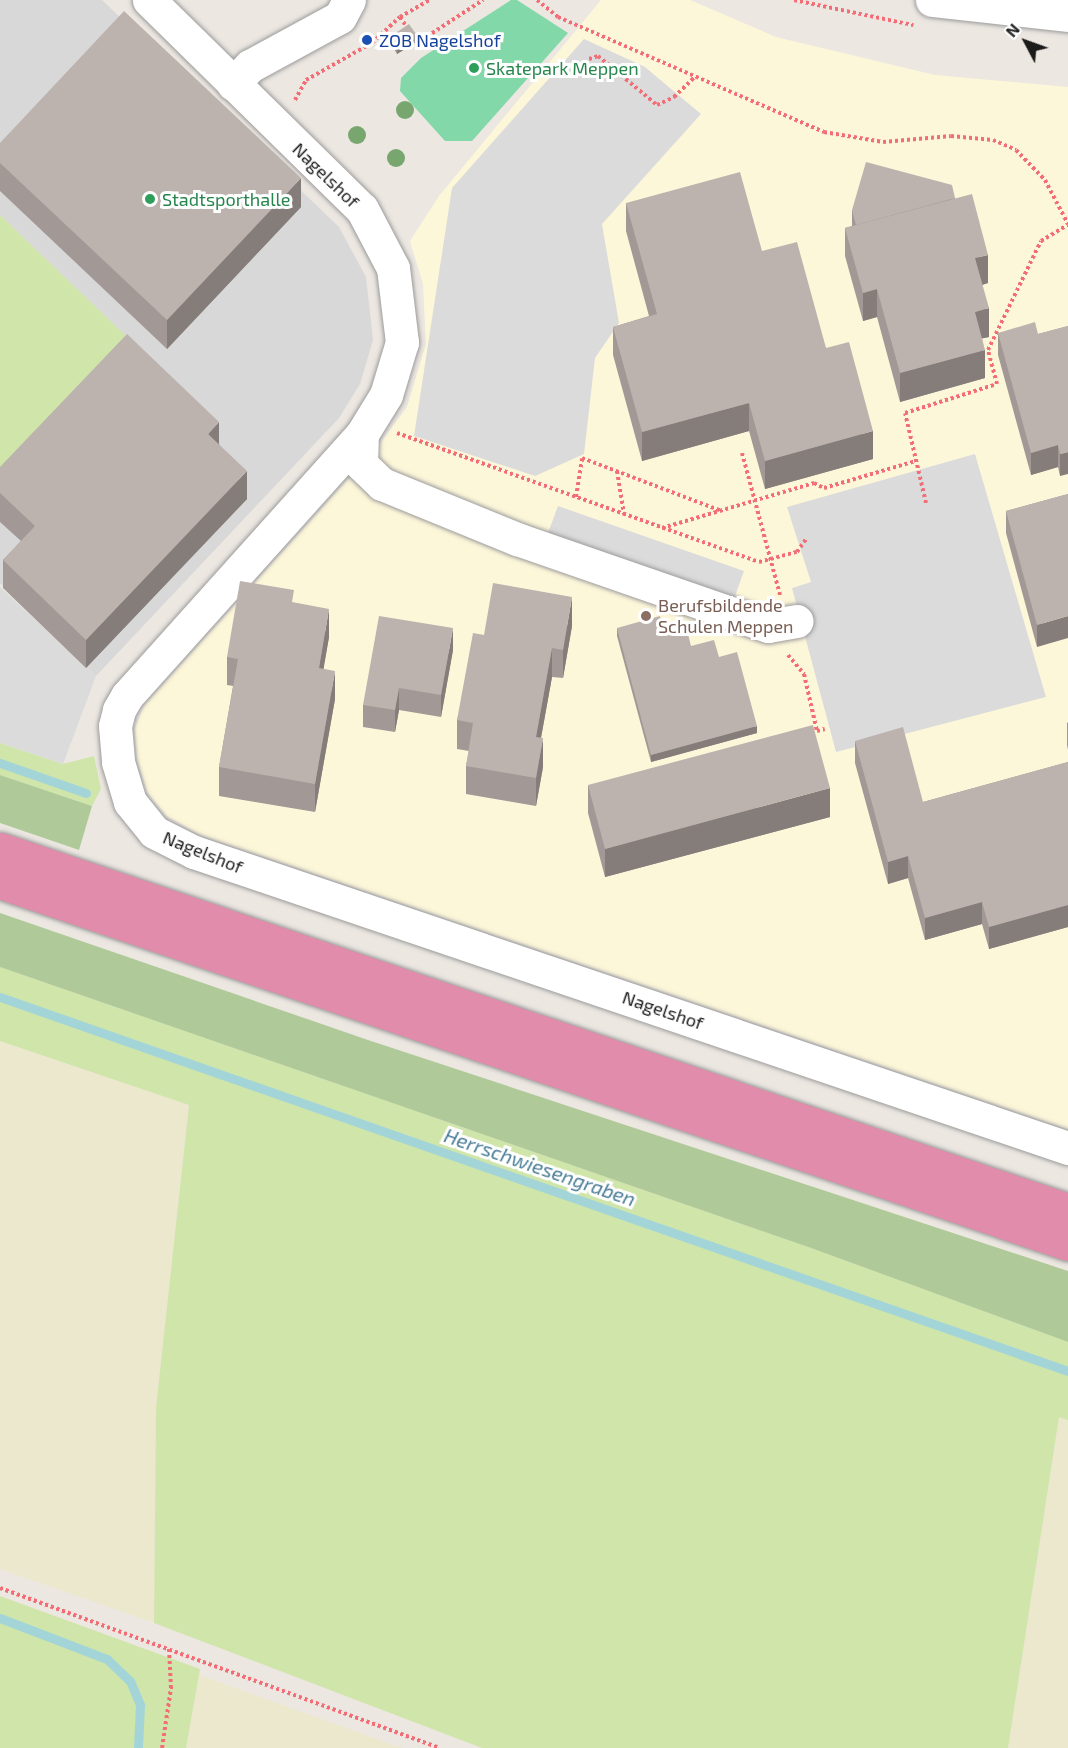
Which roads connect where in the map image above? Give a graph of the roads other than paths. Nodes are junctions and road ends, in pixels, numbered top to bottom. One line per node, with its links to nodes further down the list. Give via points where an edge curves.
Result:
1 (149, 0): 5 (street, Nagelshof)
2 (350, 0): 5 (street, via 340,17 250,66)
3 (932, 0): 4 (street)
4 (1068, 15)
5 (233, 84): 6 (street, Nagelshof, via 362,210 393,268 402,342)
6 (375, 432): 7 (street, via 361,464 382,484 517,538 768,626); 10 (street, Nagelshof, via 135,687 119,710 115,726 118,762 130,802 154,832 206,856)
7 (793, 622)
8 (0, 849): 11 (highway)
9 (0, 882): 12 (highway)
10 (1068, 1148)
11 (1068, 1210)
12 (1068, 1244)

